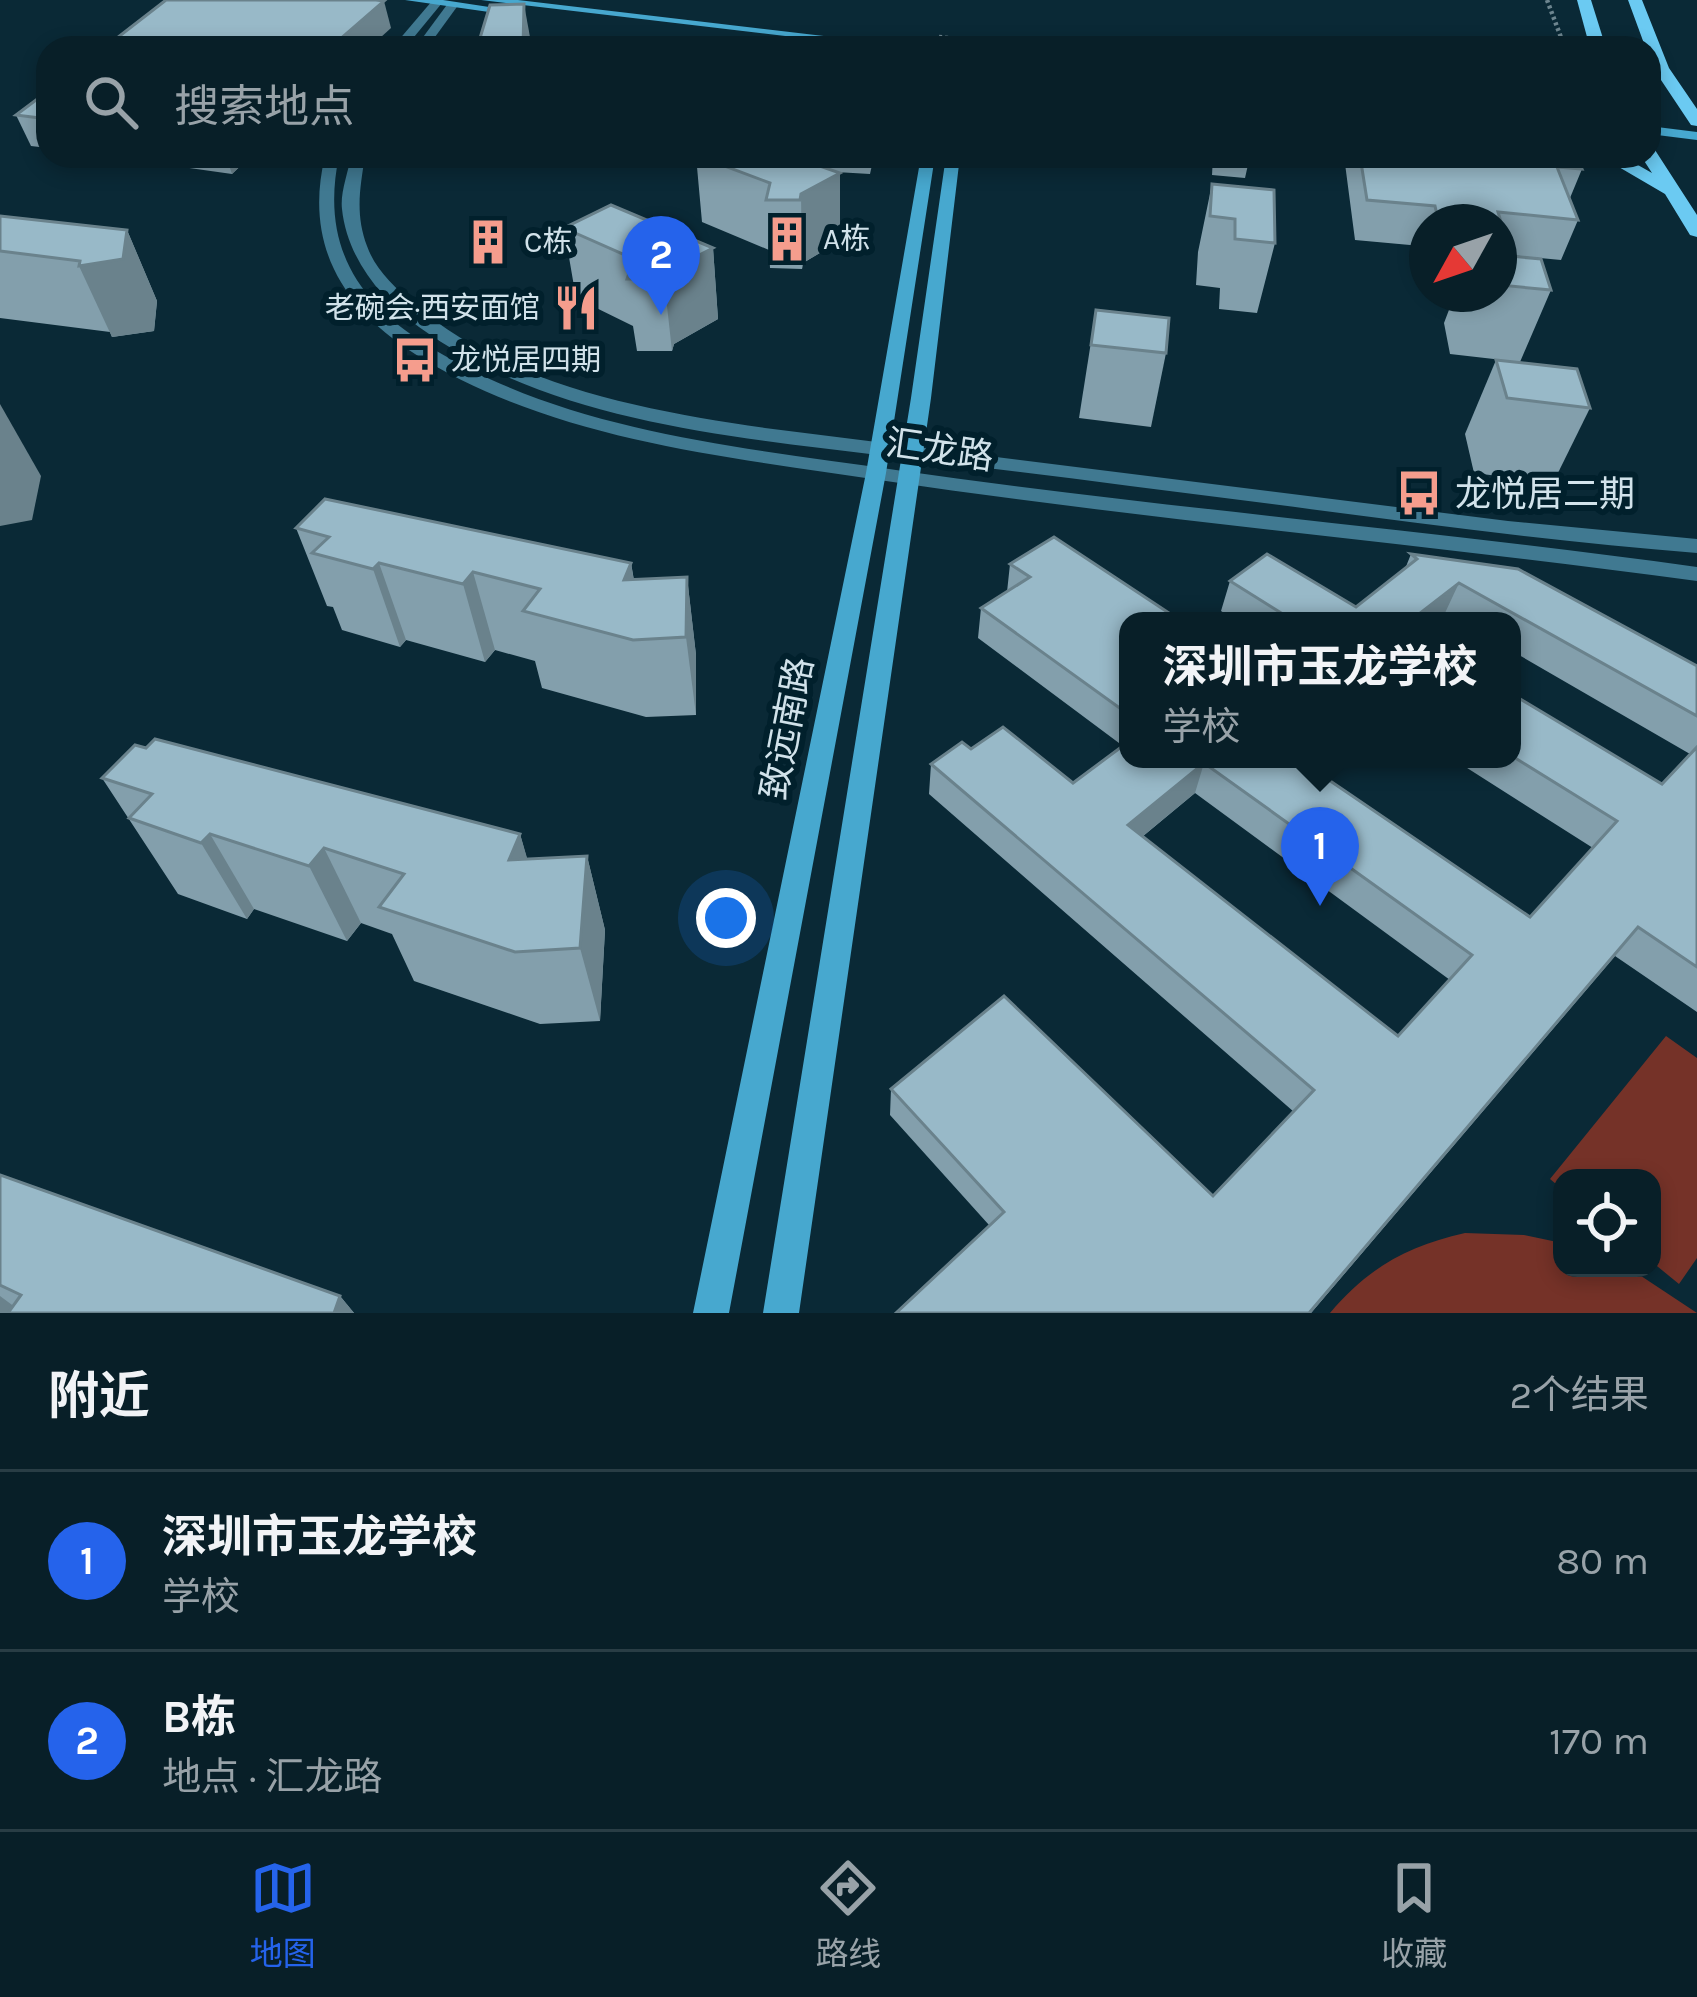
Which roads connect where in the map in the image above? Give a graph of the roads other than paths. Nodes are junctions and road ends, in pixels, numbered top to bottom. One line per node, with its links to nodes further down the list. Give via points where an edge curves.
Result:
1 (411, 0): 5 (street)
2 (488, 0): 9 (street)
3 (1584, 0): 10 (main road)
4 (1636, 0): 11 (main road)
5 (447, 2): 6 (street); 7 (street); 8 (street)
6 (411, 36)
7 (428, 36)
8 (723, 36)
9 (812, 36)
10 (1594, 36)
11 (1649, 36)
12 (1661, 68): 13 (main road)
13 (1697, 122)
14 (1661, 136): 15 (street)
15 (1697, 140)
16 (329, 168): 24 (street, 汇龙路, via 322,221 340,272 382,319 443,363 614,428)
17 (355, 168): 24 (street, 汇龙路, via 348,218 367,266 408,309 474,352 624,408)
18 (926, 168): 24 (street, 致远南路)
19 (951, 168): 25 (street)
20 (1634, 168): 22 (main road)
21 (1658, 168): 22 (main road)
22 (1677, 198): 23 (main road)
23 (1697, 231)
24 (878, 461): 25 (street, 汇龙路); 28 (street, 致远南路)
25 (910, 465): 26 (street, 汇龙路); 27 (street, 汇龙路); 29 (street)
26 (1697, 546)
27 (1697, 574)
28 (710, 1313)
29 (781, 1313)

